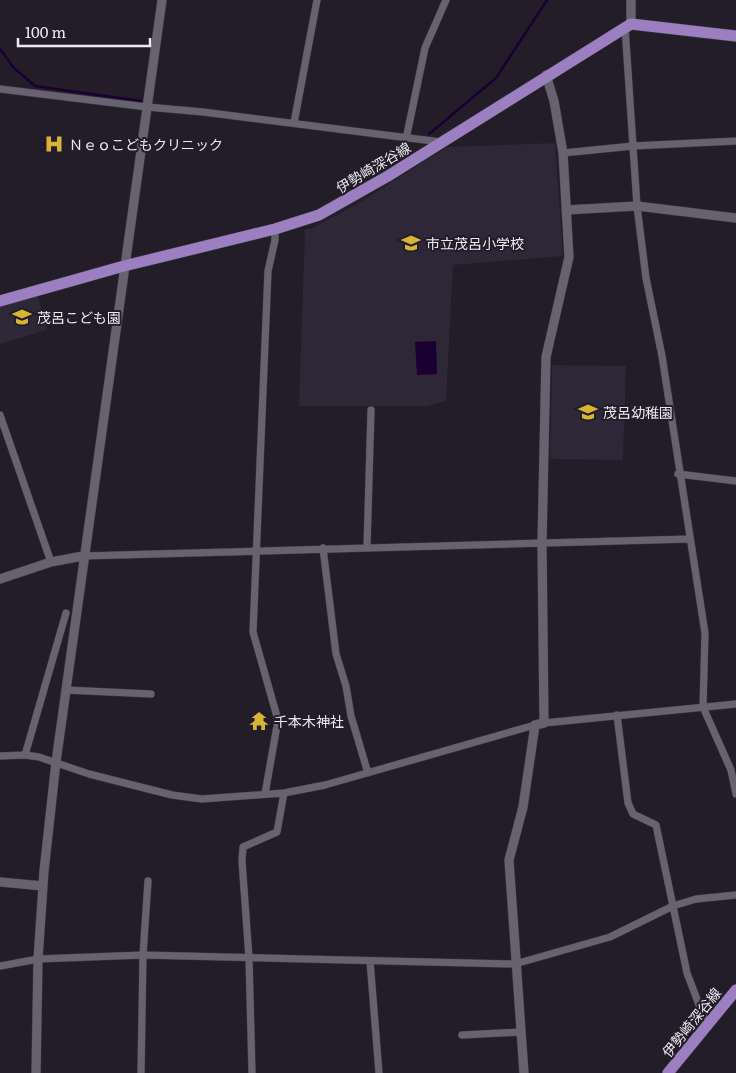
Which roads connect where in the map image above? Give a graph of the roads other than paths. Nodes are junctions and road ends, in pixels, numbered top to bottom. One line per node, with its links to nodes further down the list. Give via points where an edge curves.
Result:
1 (162, 0): 9 (street)
2 (317, 0): 10 (street)
3 (446, 0): 11 (street, via 425,48)
4 (631, 0): 5 (street)
5 (628, 25): 6 (main road); 7 (main road, 伊勢崎深谷線); 14 (street)
6 (736, 36)
7 (546, 75): 13 (main road, 伊勢崎深谷線); 15 (street)
8 (0, 89): 9 (street)
9 (147, 107): 10 (street); 20 (street)
10 (294, 123): 11 (street)
11 (406, 139): 13 (street)
12 (736, 141): 14 (street)
13 (442, 142): 19 (main road, 伊勢崎深谷線, via 340,205)
14 (633, 146): 15 (street); 16 (street)
15 (563, 153): 17 (street)
16 (637, 206): 17 (street); 18 (street); 24 (street)
17 (566, 210): 27 (street, via 569,257 546,357)
18 (736, 218)
19 (275, 229): 20 (main road, 伊勢崎深谷線); 30 (street, via 268,271)
20 (124, 266): 21 (main road, 伊勢崎深谷線); 31 (street)
21 (0, 301)
22 (371, 410): 28 (street)
23 (0, 415): 32 (street)
24 (678, 474): 25 (street); 26 (street)
25 (736, 481)
26 (690, 539): 27 (street); 38 (street, via 705,633)
27 (542, 543): 28 (street); 40 (street)
28 (367, 547): 29 (street)
29 (323, 548): 30 (street); 44 (street, via 336,654)
30 (255, 551): 31 (street); 46 (street, via 253,632 278,720)
31 (83, 556): 32 (street); 35 (street)
32 (51, 562): 33 (street)
33 (0, 579)
34 (66, 613): 41 (street)
35 (66, 690): 36 (street); 43 (street)
36 (151, 694)
37 (736, 704): 38 (street)
38 (704, 706): 39 (street); 47 (street, via 731,770)
39 (617, 715): 40 (street); 52 (street, via 628,803 633,814 656,824)
40 (540, 724): 44 (street); 57 (street, via 509,860)
41 (25, 755): 42 (street); 43 (street)
42 (0, 756)
43 (56, 762): 46 (street, via 89,774 172,795 202,799); 50 (street)
44 (368, 773): 45 (street)
45 (284, 793): 46 (street); 54 (street, via 277,832 243,847)
46 (265, 794)
47 (736, 794)
48 (148, 881): 53 (street)
49 (0, 882): 50 (street)
50 (43, 886): 55 (street)
51 (736, 895): 52 (street, via 696,899)
52 (673, 906): 57 (street, via 610,937); 60 (street, via 687,974)
53 (143, 955): 54 (street); 55 (street); 64 (street)
54 (249, 958): 56 (street); 65 (street)
55 (38, 959): 58 (street); 63 (street)
56 (370, 961): 57 (street); 66 (street)
57 (515, 964): 61 (street)
58 (0, 966)
59 (736, 990): 60 (main road, 伊勢崎深谷線)
60 (708, 1027): 68 (main road, 伊勢崎深谷線)
61 (521, 1032): 62 (street); 67 (street)
62 (462, 1034)
63 (36, 1073)
64 (141, 1073)
65 (252, 1073)
66 (379, 1073)
67 (524, 1073)
68 (668, 1073)

